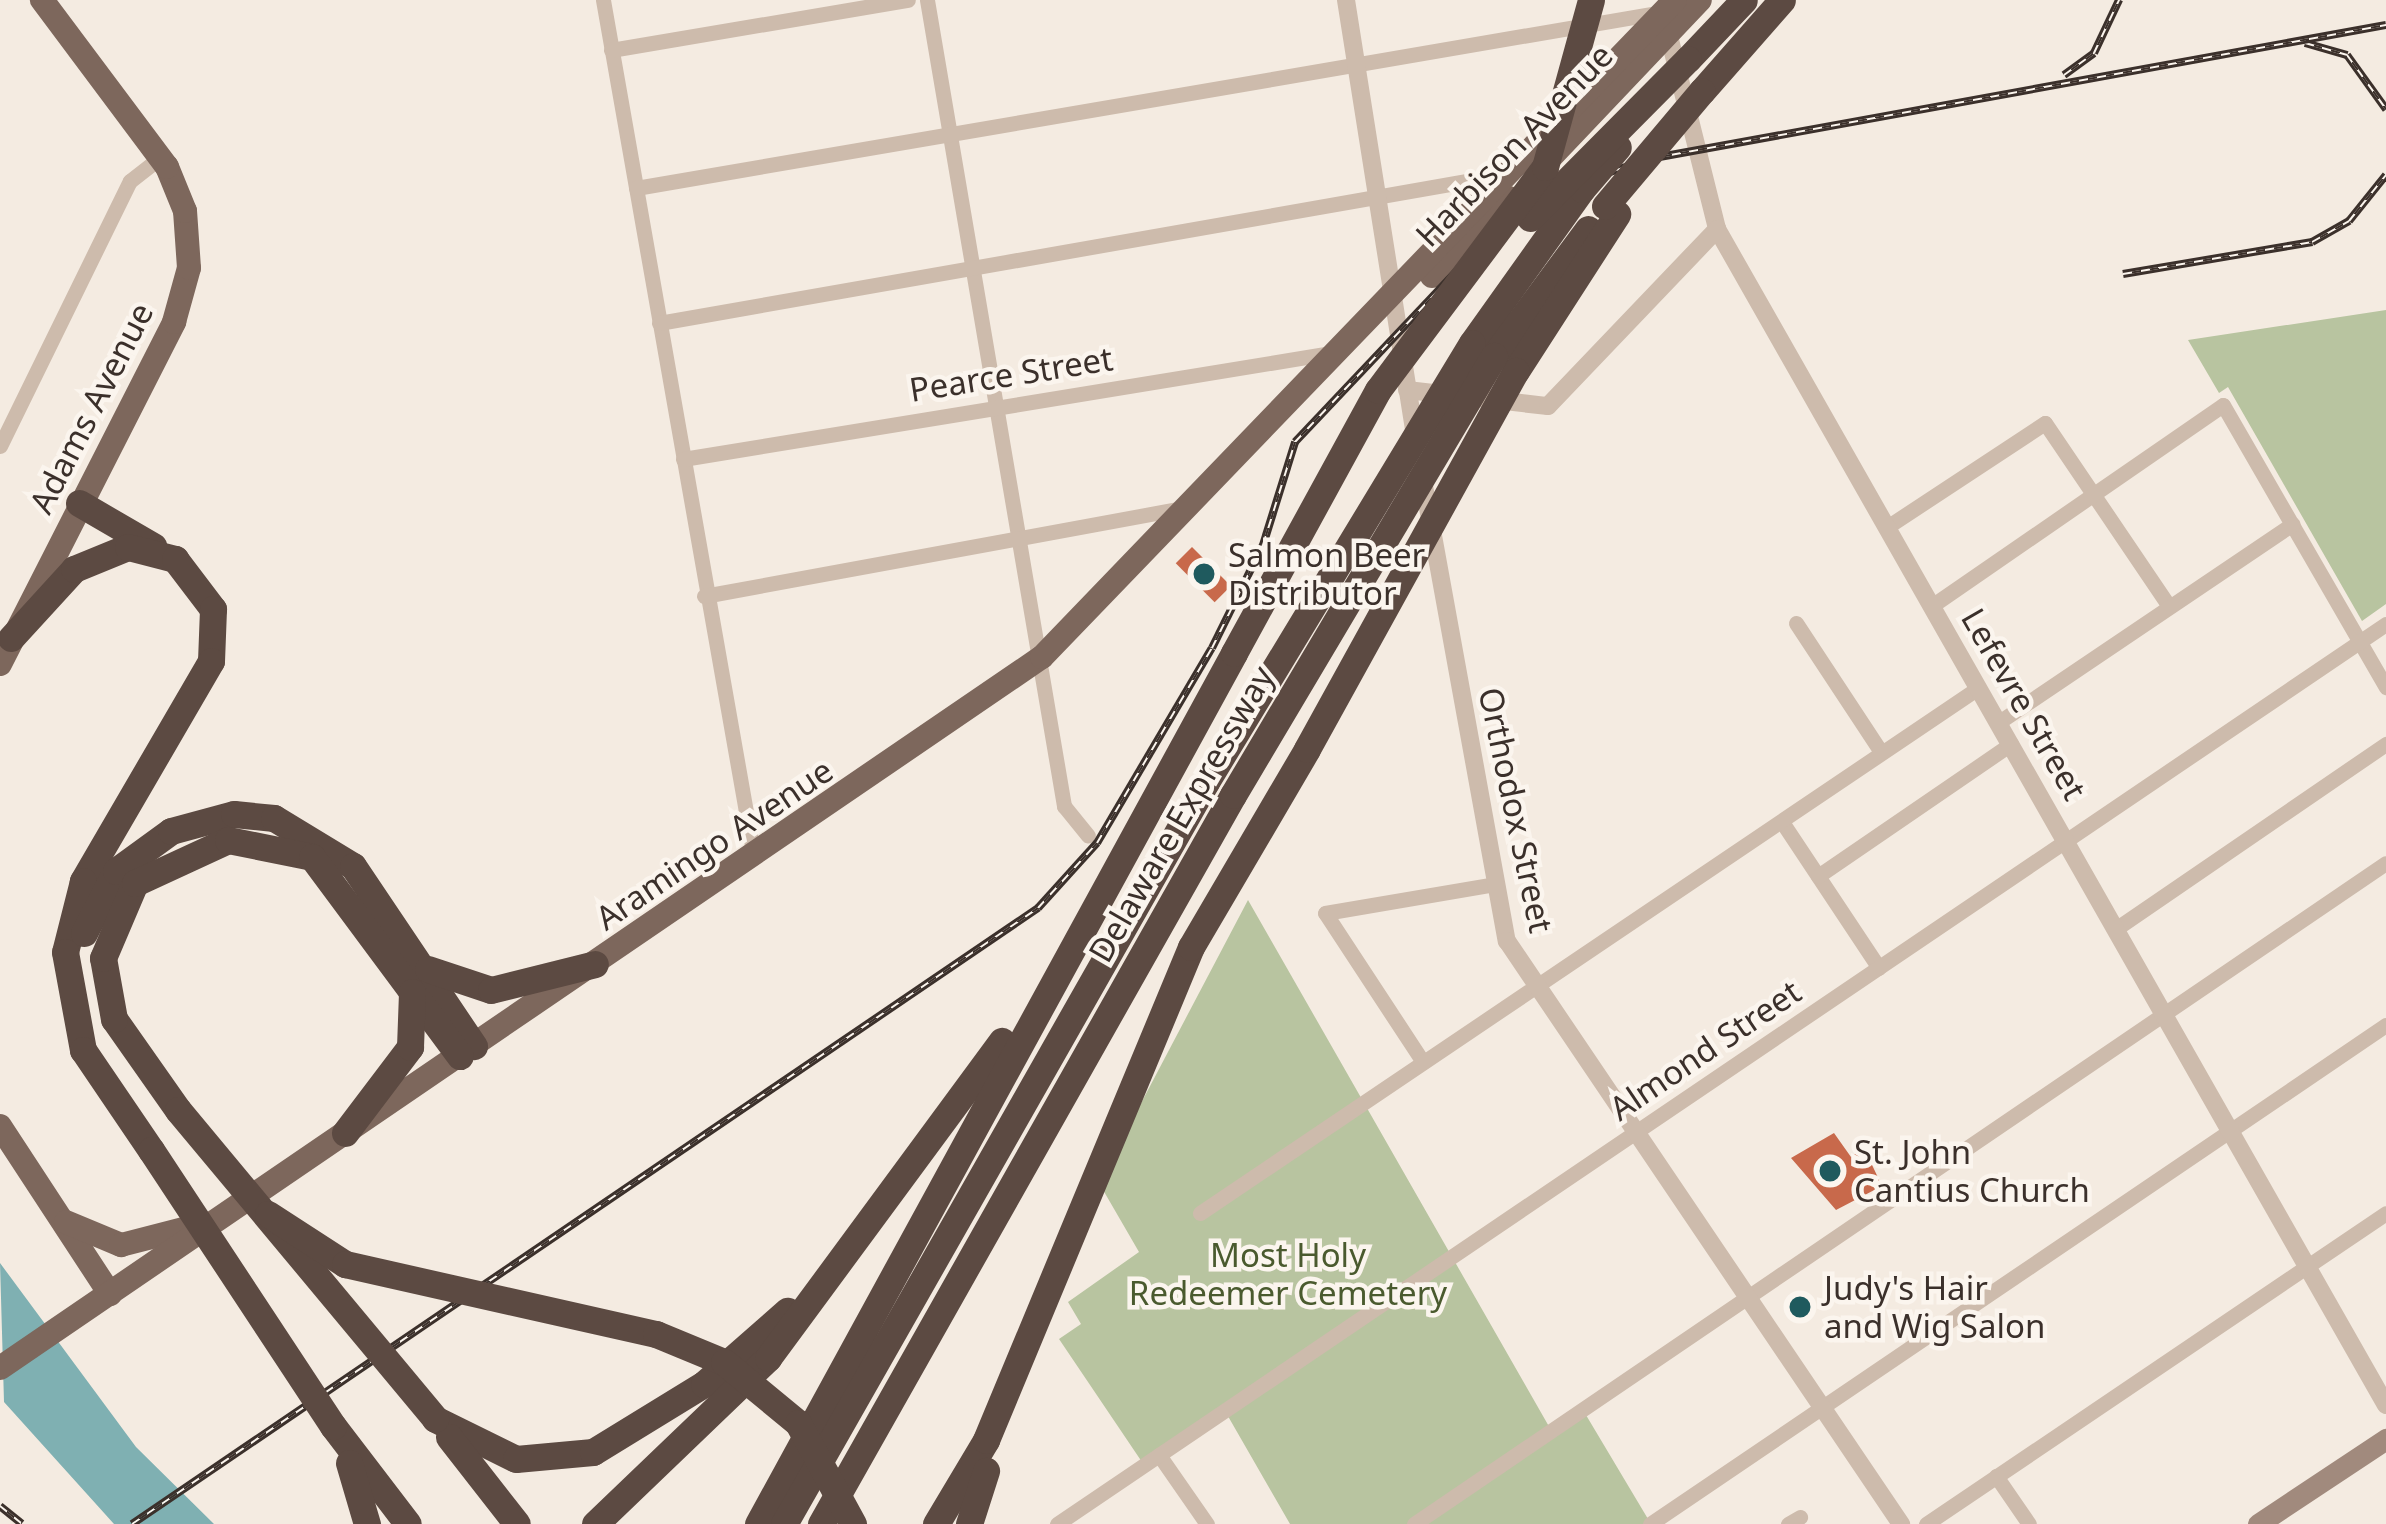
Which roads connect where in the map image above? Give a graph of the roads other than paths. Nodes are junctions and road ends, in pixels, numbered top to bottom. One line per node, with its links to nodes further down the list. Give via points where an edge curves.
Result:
1 (42, 0): 15 (main road, Adams Avenue)
2 (603, 0): 11 (street)
3 (908, 0): 11 (street)
4 (927, 0): 14 (street)
5 (1346, 0): 13 (street, Orthodox Street)
6 (1591, 0): 44 (highway, bridge, via 1545,167 1378,390)
7 (1700, 0): 10 (main road, Harbison Avenue)
8 (1744, 0): 12 (highway, Delaware Expressway)
9 (1782, 0): 19 (highway, bridge)
10 (1667, 11): 13 (street); 16 (main road, Harbison Avenue); 20 (street, Lefevre Street); 22 (main road, Harbison Avenue, via 1424,284)
11 (611, 50): 17 (street)
12 (1688, 58): 19 (highway, Delaware Expressway, bridge); 44 (highway, bridge, via 1478,279)
13 (1356, 64): 14 (street); 18 (street, Orthodox Street)
14 (950, 132): 17 (street); 21 (street)
15 (161, 157): 28 (street, via 130,181); 31 (main road, Adams Avenue, via 185,212 187,283)
16 (1495, 176): 18 (street); 22 (main road, Harbison Avenue)
17 (636, 188): 23 (street)
18 (1381, 201): 21 (street); 22 (street, Orthodox Street)
19 (1602, 203): 25 (highway, Delaware Expressway)
20 (1717, 229): 26 (street, via 1548,406); 34 (street, Lefevre Street)
21 (974, 268): 23 (street); 27 (street)
22 (1400, 295): 24 (main road, Aramingo Avenue); 26 (street, Orthodox Street)
23 (658, 323): 29 (street)
24 (1348, 350): 27 (street, Pearce Street); 32 (main road, Aramingo Avenue)
25 (1494, 357): 83 (highway, bridge, via 1268,816 1190,947 1088,1173); 99 (highway, Delaware Expressway, bridge, via 1205,782); 100 (highway, Delaware Expressway, bridge, via 1233,795)
26 (1407, 390): 59 (street, Orthodox Street)
27 (998, 406): 29 (street, Pearce Street); 35 (street)
28 (0, 446)
29 (682, 459): 37 (street)
30 (2095, 498): 33 (street, via 2222,405); 34 (street, via 2044,424); 38 (street); 39 (street)
31 (79, 503): 36 (highway); 43 (main road, Adams Avenue)
32 (1195, 506): 35 (street); 45 (main road, Aramingo Avenue)
33 (2292, 524): 39 (street); 42 (street)
34 (1887, 527): 38 (street, Lefevre Street)
35 (1020, 543): 37 (street); 45 (street)
36 (160, 551): 43 (highway, via 91,557); 69 (highway, via 208,596 214,648 82,881 65,952 83,1050)
37 (704, 596): 55 (street)
38 (1933, 605): 47 (street, Lefevre Street)
39 (2168, 605): 48 (street)
40 (1796, 623): 51 (street)
41 (2386, 624): 42 (street, Almond Street)
42 (2360, 642): 46 (street); 54 (street, Almond Street)
43 (6, 651)
44 (1234, 652): 57 (highway)
45 (1042, 657): 53 (street, via 1064,806); 55 (main road, Aramingo Avenue)
46 (2386, 687)
47 (1978, 688): 48 (street, Lefevre Street); 51 (street)
48 (1999, 722): 49 (street, Lefevre Street)
49 (2011, 744): 54 (street, Lefevre Street); 58 (street)
50 (2386, 744): 60 (street)
51 (1881, 752): 52 (street)
52 (1781, 822): 58 (street); 64 (street)
53 (1088, 836)
54 (2067, 840): 60 (street, Lefevre Street); 62 (street, Almond Street)
55 (754, 857): 61 (main road, Aramingo Avenue)
56 (2386, 863): 65 (street)
57 (1113, 872): 74 (highway); 98 (highway)
58 (1818, 876): 62 (street)
59 (1496, 884): 64 (street, Orthodox Street, via 1508,941); 68 (street, via 1325,913)
60 (2117, 928): 65 (street, Lefevre Street)
61 (595, 964): 63 (highway, via 491,990); 67 (main road, Aramingo Avenue)
62 (1879, 968): 73 (street, Almond Street)
63 (417, 977): 67 (highway); 69 (highway, via 353,866 302,829 234,814 171,831 103,888 81,947 86,1030); 72 (highway, via 410,1047); 77 (highway, bridge, via 312,857 247,839 163,862 122,900 103,958 114,1019 178,1110)
64 (1536, 987): 68 (street); 73 (street, Orthodox Street)
65 (2165, 1014): 71 (street, Lefevre Street); 82 (street)
66 (2386, 1025): 71 (street)
67 (467, 1051): 72 (main road, Aramingo Avenue)
68 (1423, 1062): 78 (street)
69 (130, 1118): 88 (highway, bridge)
70 (0, 1126): 75 (main road)
71 (2230, 1129): 80 (street, Lefevre Street); 86 (street)
72 (345, 1133): 79 (main road, Aramingo Avenue)
73 (1636, 1133): 82 (street, Orthodox Street); 90 (street, Almond Street)
74 (892, 1192): 87 (highway, via 704,1384 610,1444 555,1460 500,1454); 97 (highway, via 769,1358)
75 (50, 1204): 79 (main road, via 85,1236 121,1245); 81 (main road)
76 (2386, 1213): 80 (street)
77 (268, 1214): 87 (highway, bridge); 101 (highway, bridge, via 345,1264 656,1334 724,1362 798,1423)
78 (1200, 1214)
79 (222, 1219): 81 (main road, Aramingo Avenue)
80 (2307, 1268): 85 (street, Lefevre Street); 91 (street)
81 (110, 1294): 84 (main road, Aramingo Avenue)
82 (1748, 1298): 86 (street, Orthodox Street); 107 (street)
83 (1029, 1335): 102 (highway); 103 (highway)
84 (0, 1368)
85 (2386, 1405)
86 (1824, 1406): 108 (street); 109 (street, Orthodox Street)
87 (435, 1419): 96 (highway)
88 (334, 1426): 94 (highway); 95 (highway)
89 (2386, 1438): 93 (main road)
90 (1160, 1455): 92 (street, Almond Street); 106 (street)
91 (1996, 1476): 110 (street); 111 (street)
92 (1081, 1508): 104 (street, Almond Street); 105 (street)
93 (2271, 1520)
94 (368, 1524)
95 (407, 1524)
96 (517, 1524)
97 (595, 1524)
98 (758, 1524)
99 (784, 1524)
100 (820, 1524)
101 (853, 1524)
102 (936, 1524)
103 (969, 1524)
104 (1058, 1524)
105 (1091, 1524)
106 (1207, 1524)
107 (1414, 1524)
108 (1650, 1524)
109 (1901, 1524)
110 (1926, 1524)
111 (2029, 1524)

